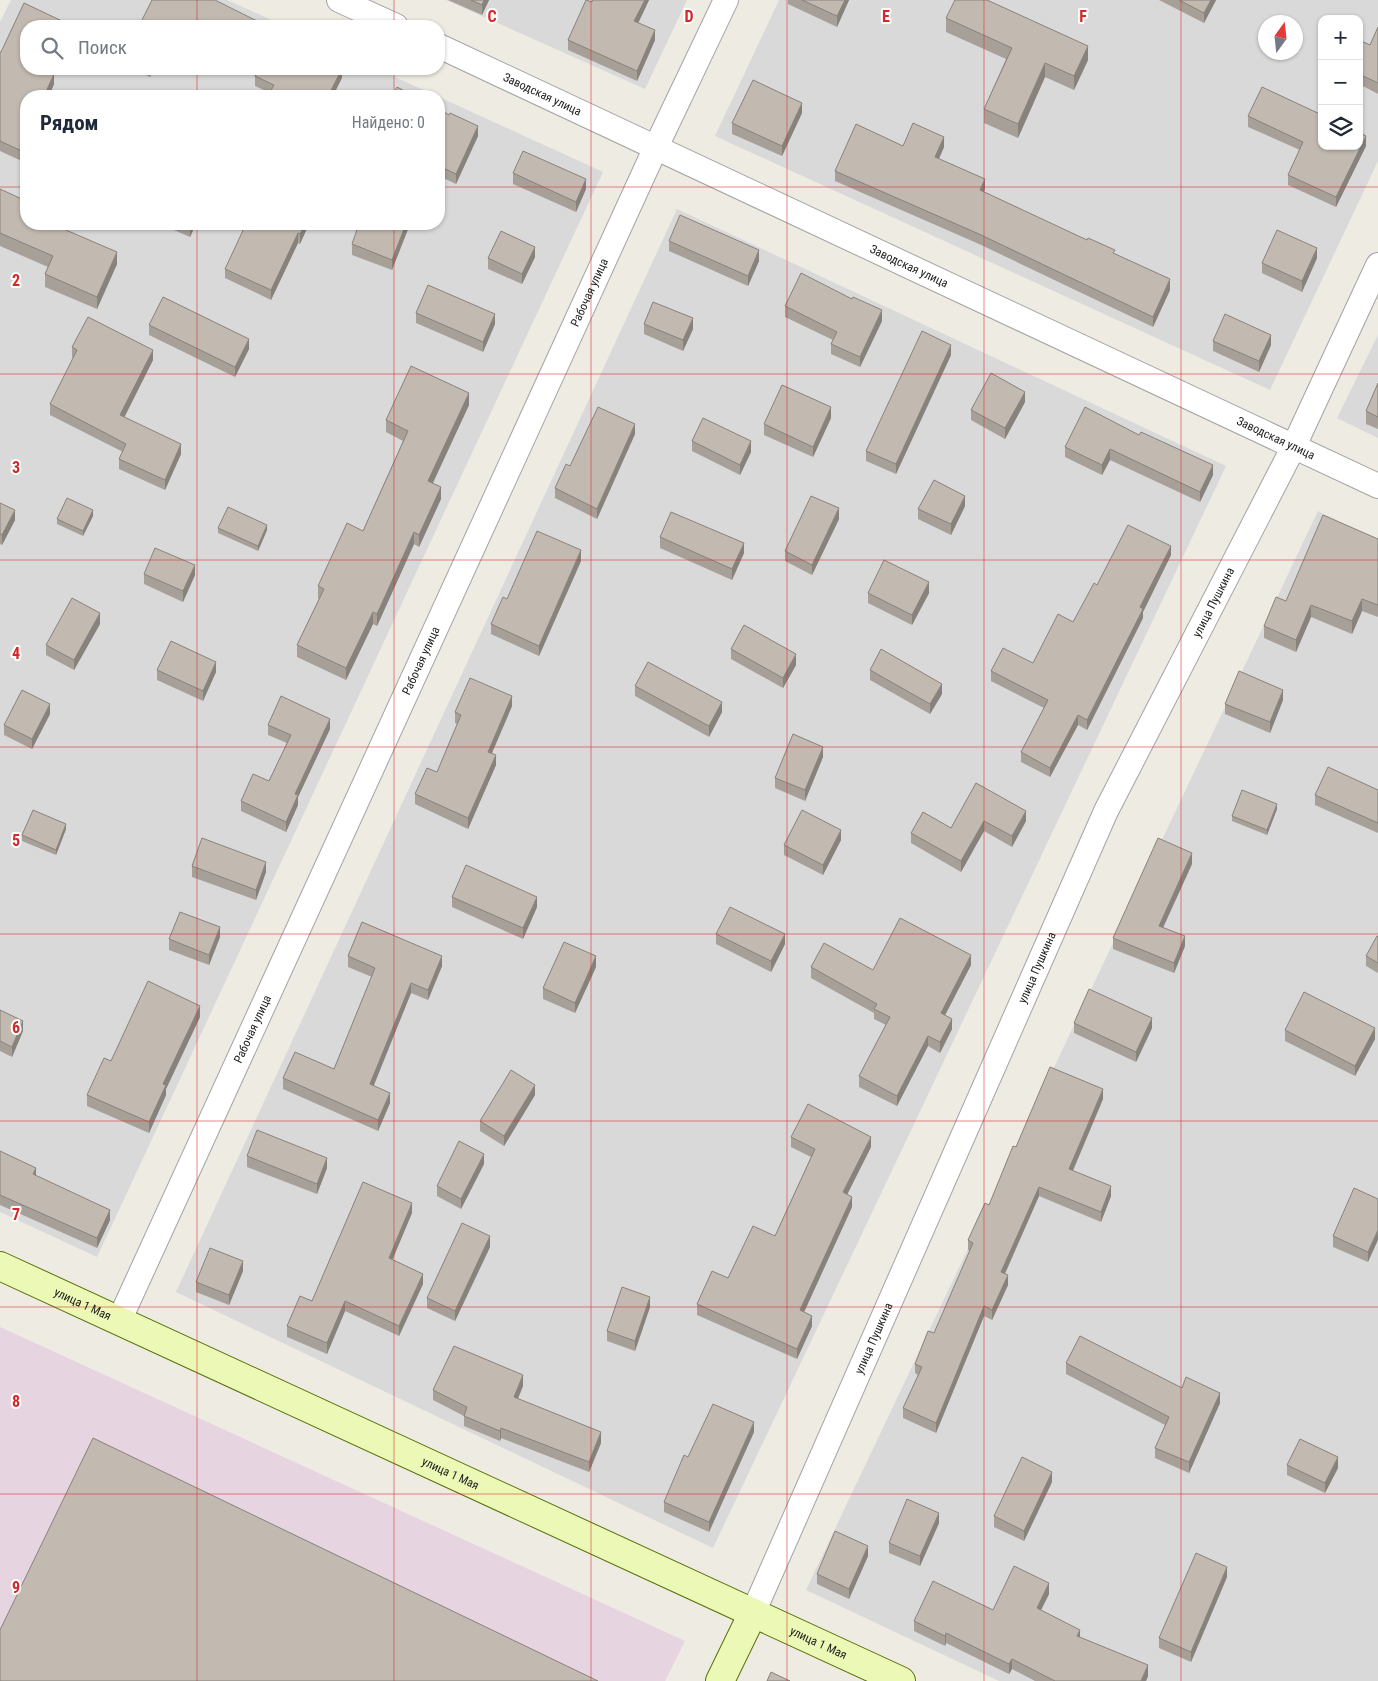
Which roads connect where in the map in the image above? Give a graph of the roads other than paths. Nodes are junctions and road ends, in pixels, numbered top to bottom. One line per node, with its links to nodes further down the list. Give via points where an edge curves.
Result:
1 (339, 0): 3 (street)
2 (726, 0): 5 (street, Рабочая улица)
3 (383, 20)
4 (445, 49): 5 (street, Заводская улица)
5 (656, 147): 7 (street, Заводская улица); 10 (street, Рабочая улица)
6 (1378, 265): 7 (street, улица Пушкина)
7 (1294, 446): 8 (street, Заводская улица); 11 (street, улица Пушкина, via 1106,811)
8 (1378, 486)
9 (0, 1266): 10 (main road, улица 1 Мая)
10 (119, 1321): 11 (main road, улица 1 Мая)
11 (753, 1613): 12 (main road, улица Пушкина); 13 (main road, улица 1 Мая)
12 (720, 1681)
13 (900, 1681)

